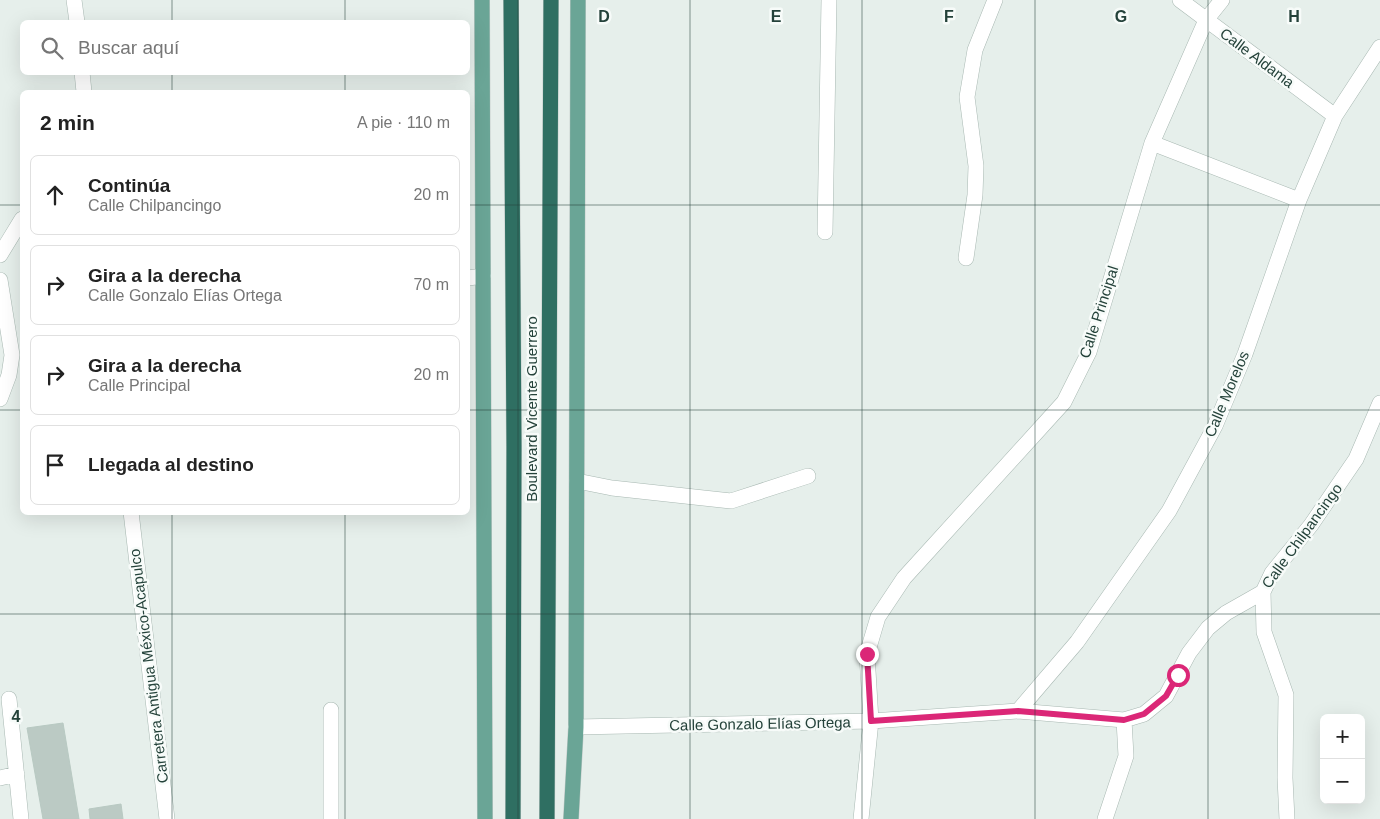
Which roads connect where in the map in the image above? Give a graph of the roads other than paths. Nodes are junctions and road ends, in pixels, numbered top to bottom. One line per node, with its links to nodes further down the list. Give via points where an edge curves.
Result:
1 (74, 0): 10 (street)
2 (482, 0): 22 (main road)
3 (511, 0): 43 (highway, Boulevard Vicente Guerrero)
4 (551, 0): 44 (highway, Boulevard Vicente Guerrero)
5 (578, 0): 28 (main road)
6 (829, 0): 19 (street)
7 (995, 0): 21 (street, via 975,50 967,97 976,166)
8 (1180, 0): 11 (street, Calle Aldama)
9 (1222, 0): 11 (street, Calle Principal)
10 (77, 20)
11 (1206, 20): 15 (street, Calle Aldama); 16 (street, Calle Principal)
12 (1380, 47): 15 (street, Calle Morelos)
13 (82, 75): 14 (street)
14 (84, 90)
15 (1335, 116): 17 (street, Calle Morelos)
16 (1152, 143): 17 (street); 35 (street, Calle Principal, via 1089,352 1064,402 904,578 878,617 867,654)
17 (1299, 200): 33 (street, Calle Morelos, via 1245,354 1215,426 1169,511 1077,642)
18 (20, 222): 20 (street)
19 (826, 232)
20 (0, 255)
21 (966, 258)
22 (483, 276): 23 (street); 42 (main road)
23 (470, 278)
24 (0, 280): 25 (street, via 12,355)
25 (0, 399)
26 (1380, 403): 30 (street, Calle Chilpancingo, via 1356,459 1311,525 1272,573)
27 (808, 476): 28 (street, via 732,500 612,488)
28 (577, 480): 36 (main road)
29 (131, 515): 40 (street, Carretera Antigua México-Acapulco)
30 (1263, 592): 34 (street, Calle Chilpancingo, via 1226,613 1208,628 1189,653 1166,696 1144,714); 48 (street, via 1264,632 1286,695)
31 (9, 699): 37 (street)
32 (331, 710): 41 (street)
33 (1018, 711): 34 (street, Calle Gonzalo Elías Ortega); 35 (street, Calle Gonzalo Elías Ortega)
34 (1124, 720): 47 (street, via 1126,756)
35 (871, 721): 36 (street, Calle Gonzalo Elías Ortega); 46 (street, Calle Principal)
36 (576, 727): 45 (main road)
37 (17, 774): 38 (street); 39 (street)
38 (0, 778)
39 (21, 819)
40 (167, 819)
41 (331, 819)
42 (486, 819)
43 (513, 819)
44 (547, 819)
45 (571, 819)
46 (861, 819)
47 (1105, 819)
48 (1287, 819)

